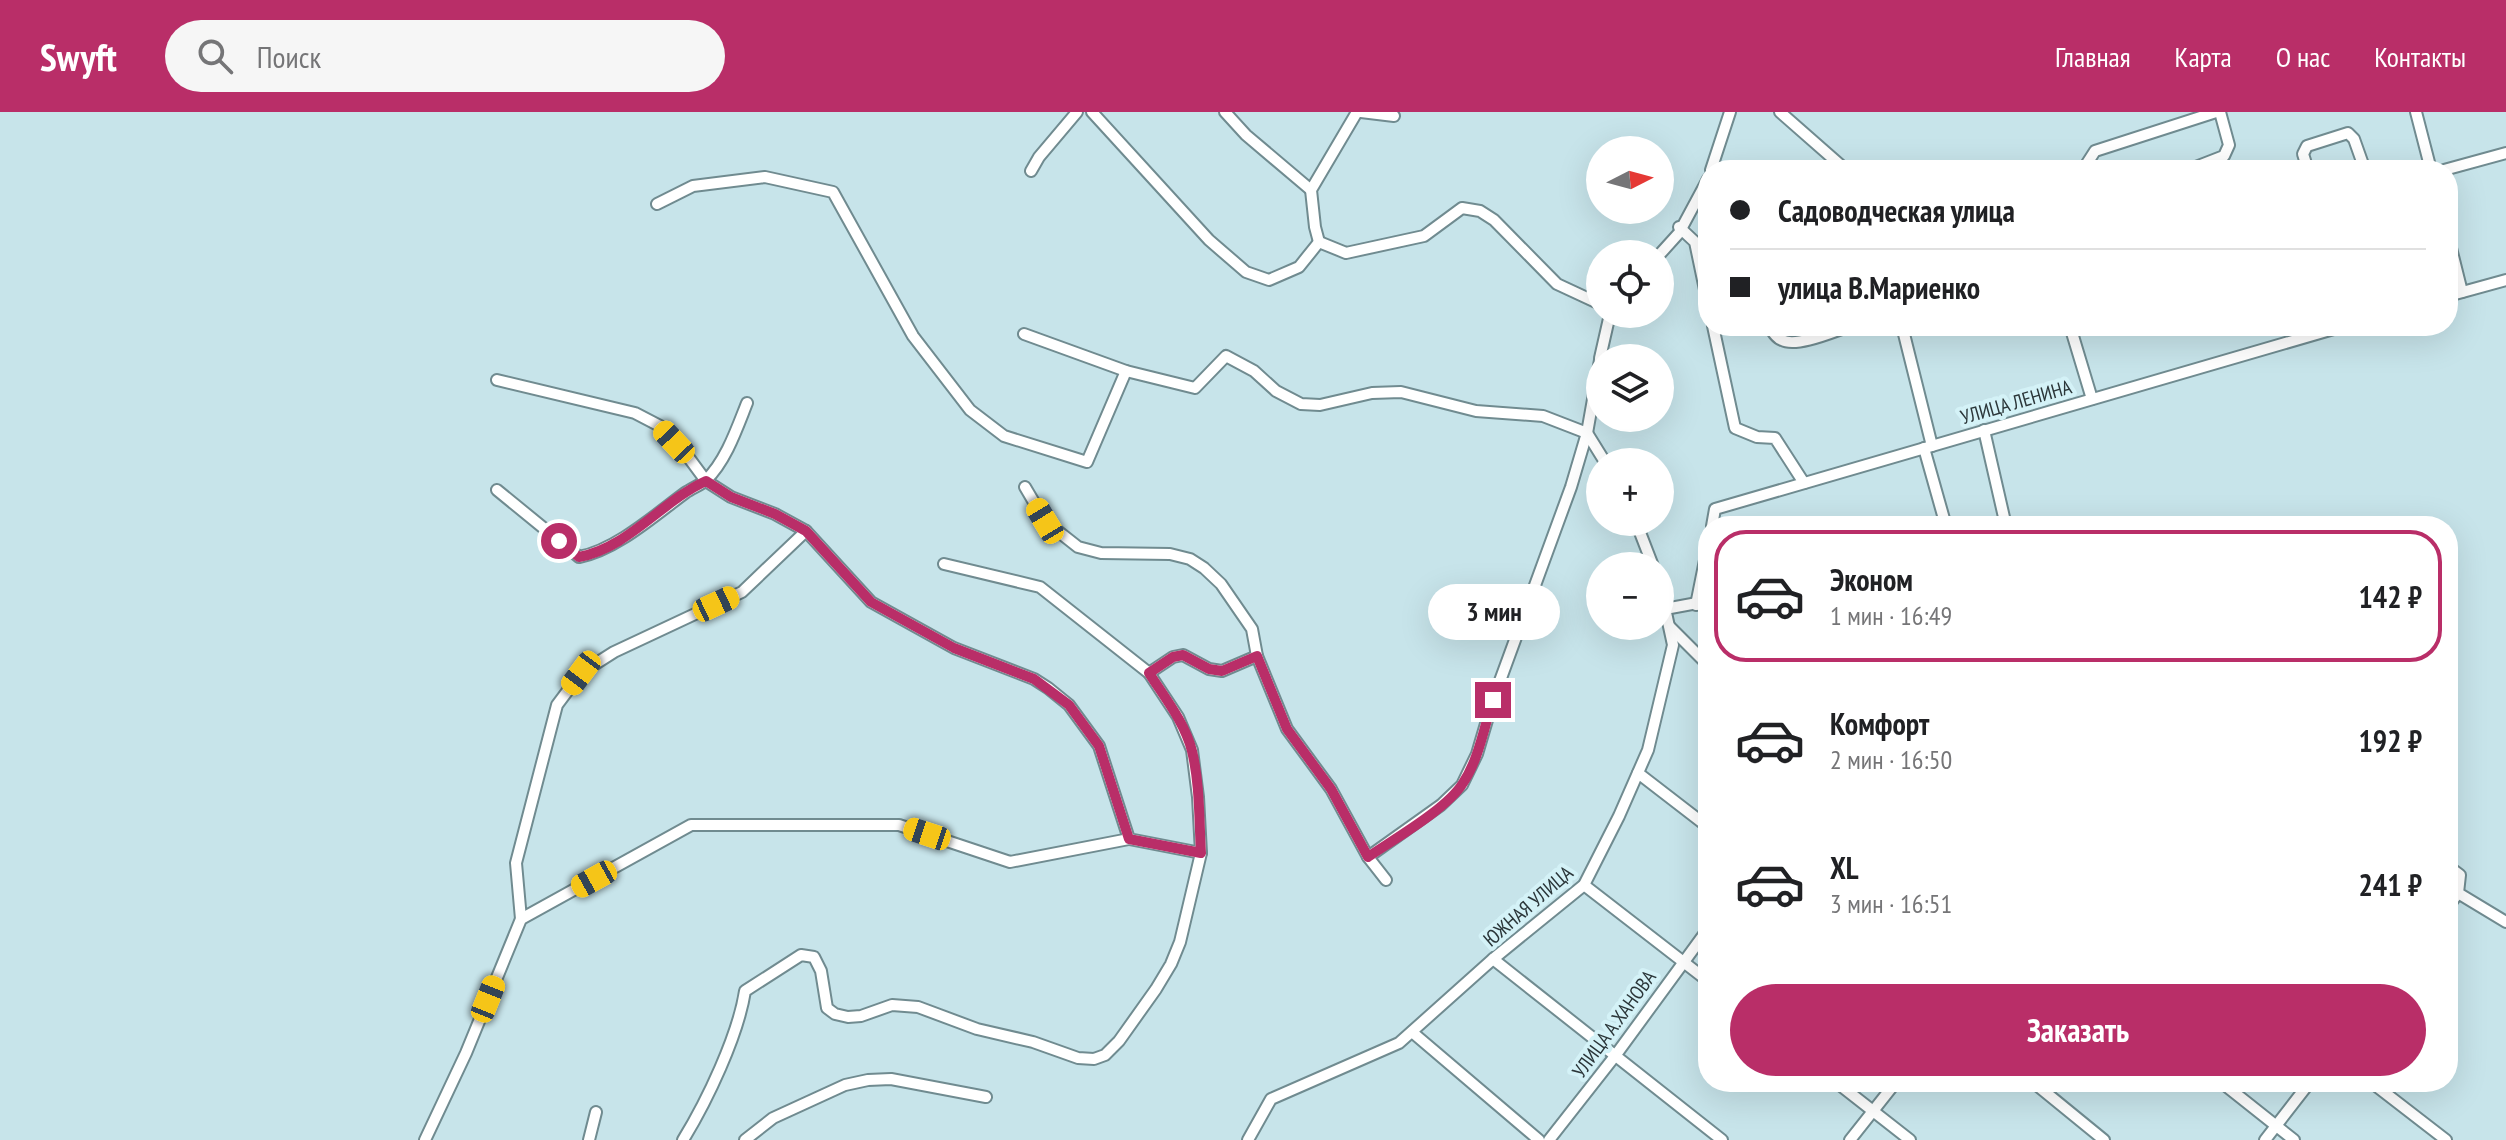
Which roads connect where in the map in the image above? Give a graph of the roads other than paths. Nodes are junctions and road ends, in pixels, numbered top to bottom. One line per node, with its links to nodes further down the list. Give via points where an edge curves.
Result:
1 (1077, 112): 19 (street)
2 (1092, 112): 26 (street, via 1209,240 1246,272 1269,280 1299,267)
3 (1225, 112): 20 (street)
4 (1359, 112): 9 (street); 20 (street)
5 (1730, 112): 11 (street)
6 (1780, 112): 12 (street)
7 (2218, 112): 13 (street, via 2095,151); 14 (street, via 2229,145 2224,156)
8 (2416, 112): 17 (street)
9 (1394, 116)
10 (2506, 153): 18 (street)
11 (1714, 160)
12 (1835, 160)
13 (2089, 160)
14 (2214, 160)
15 (2305, 160): 16 (street, via 2307,146 2348,133)
16 (2361, 160)
17 (2428, 160)
18 (2458, 166)
19 (1031, 171)
20 (1311, 190): 26 (street)
21 (1698, 196): 23 (street)
22 (657, 204): 41 (street, via 693,186 765,177 833,192 913,336 970,410 1004,436 1087,462)
23 (1680, 228): 24 (street); 27 (street)
24 (1671, 240)
25 (1698, 241): 27 (street)
26 (1319, 242): 33 (street, via 1346,253 1424,236 1462,208 1480,211 1557,284)
27 (1695, 242): 28 (street)
28 (1698, 256)
29 (2458, 276): 31 (street)
30 (2506, 280): 31 (street)
31 (2462, 292): 32 (street)
32 (2458, 293)
33 (1586, 297)
34 (1024, 334): 41 (street)
35 (1715, 336): 50 (street, via 1735,428 1775,438)
36 (1778, 336): 37 (street, via 1787,342)
37 (1818, 336)
38 (1904, 336): 47 (street)
39 (2073, 336): 43 (street)
40 (2309, 336): 43 (street, УЛИЦА ЛЕНИНА)
41 (1126, 371): 46 (street, via 1195,388 1226,356 1301,404 1401,392 1476,411 1543,416)
42 (497, 380): 49 (street, via 635,413 660,426)
43 (2092, 399): 45 (street, УЛИЦА ЛЕНИНА)
44 (747, 403): 49 (street, via 730,446)
45 (1984, 430): 47 (street, УЛИЦА ЛЕНИНА); 55 (street)
46 (1587, 433): 48 (street); 70 (street, via 1462,785)
47 (1928, 447): 50 (street, УЛИЦА ЛЕНИНА); 54 (street)
48 (1596, 448)
49 (706, 481): 52 (street, via 594,555 579,557); 56 (street)
50 (1804, 483): 53 (street, УЛИЦА ЛЕНИНА, via 1715,509)
51 (1025, 487): 64 (street, via 1045,521 1078,547 1101,553 1170,554 1204,568 1252,629)
52 (497, 490)
53 (1714, 516)
54 (1944, 516)
55 (2004, 516)
56 (806, 531): 68 (street, via 871,602 954,648 1034,679 1069,705 1099,746); 75 (street, via 742,592 614,652 581,673 557,705 516,863)
57 (944, 564): 65 (street, via 1040,587)
58 (1698, 595): 59 (street)
59 (1696, 605): 60 (street)
60 (1674, 608)
61 (1674, 631): 63 (street)
62 (1672, 640): 66 (street, ЮЖНАЯ УЛИЦА, via 1648,750)
63 (1698, 655)
64 (1257, 656): 65 (street, via 1222,671 1183,655); 70 (street, via 1287,729 1331,789)
65 (1149, 673): 69 (street, via 1192,750)
66 (1638, 773): 67 (street); 73 (street, ЮЖНАЯ УЛИЦА)
67 (1698, 819)
68 (1129, 839): 69 (street); 75 (street, via 1010,862 899,825 691,825)
69 (1201, 853): 95 (street, via 1171,964 1105,1055 1078,1058 918,1007 892,1005 861,1016 835,1014 827,1008 814,957 801,955 745,991 742,1011 702,1109)
70 (1368, 857): 72 (street)
71 (2458, 874): 74 (street)
72 (1386, 880)
73 (1584, 885): 78 (street, ЮЖНАЯ УЛИЦА); 79 (street)
74 (2458, 893): 76 (street)
75 (521, 919): 93 (street)
76 (2506, 922)
77 (1698, 942): 79 (street, УЛИЦА А.ХАНОВА)
78 (1493, 959): 81 (street, ЮЖНАЯ УЛИЦА); 82 (street)
79 (1683, 961): 80 (street); 82 (street, УЛИЦА А.ХАНОВА)
80 (1698, 973)
81 (1412, 1032): 97 (street, ЮЖНАЯ УЛИЦА, via 1399,1043 1271,1099); 98 (street)
82 (1615, 1056): 99 (street, УЛИЦА А.ХАНОВА); 100 (street)
83 (1849, 1092): 90 (street)
84 (1888, 1092): 90 (street)
85 (2045, 1092): 103 (street)
86 (2234, 1092): 92 (street)
87 (2302, 1092): 92 (street)
88 (2384, 1092): 106 (street)
89 (986, 1097): 96 (street, via 891,1079 868,1080 773,1118)
90 (1873, 1111): 101 (street); 102 (street)
91 (596, 1112): 94 (street)
92 (2277, 1126): 104 (street); 105 (street)
93 (425, 1140)
94 (589, 1140)
95 (683, 1140)
96 (745, 1140)
97 (1248, 1140)
98 (1539, 1140)
99 (1549, 1140)
100 (1722, 1140)
101 (1850, 1140)
102 (1910, 1140)
103 (2104, 1140)
104 (2265, 1140)
105 (2294, 1140)
106 (2446, 1140)

